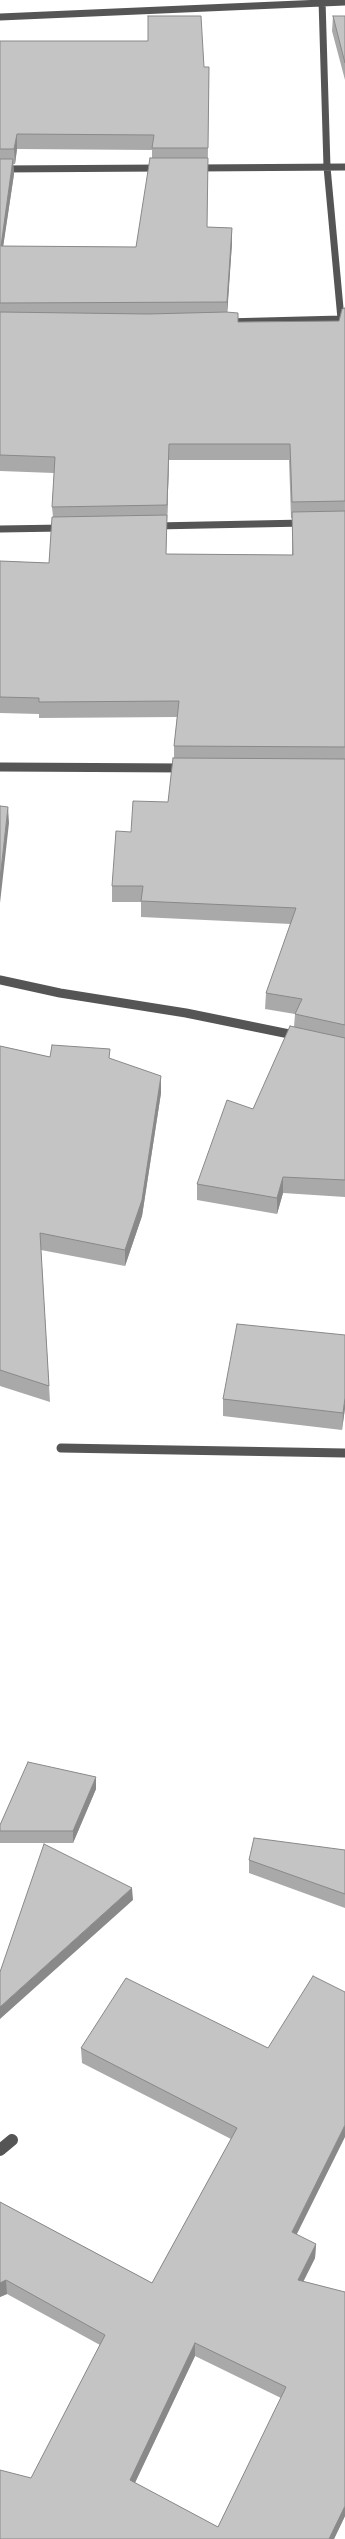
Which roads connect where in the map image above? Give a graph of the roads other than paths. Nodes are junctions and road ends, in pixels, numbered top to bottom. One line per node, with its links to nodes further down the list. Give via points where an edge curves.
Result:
1 (322, 2): 2 (street); 3 (street); 4 (street)
2 (345, 2)
3 (0, 17)
4 (327, 167): 5 (street); 7 (street); 9 (street)
5 (345, 167)
6 (168, 168): 8 (street)
7 (192, 168)
8 (0, 169)
9 (343, 319): 10 (street)
10 (218, 322)
11 (314, 523): 12 (street)
12 (149, 526)
13 (71, 528): 14 (street)
14 (0, 529)
15 (0, 767): 16 (street)
16 (196, 768)
17 (0, 980): 18 (street, via 60,993 186,1013)
18 (311, 1039)
19 (61, 1448): 20 (street)
20 (345, 1453)
21 (12, 2140): 22 (street)
22 (0, 2150)

